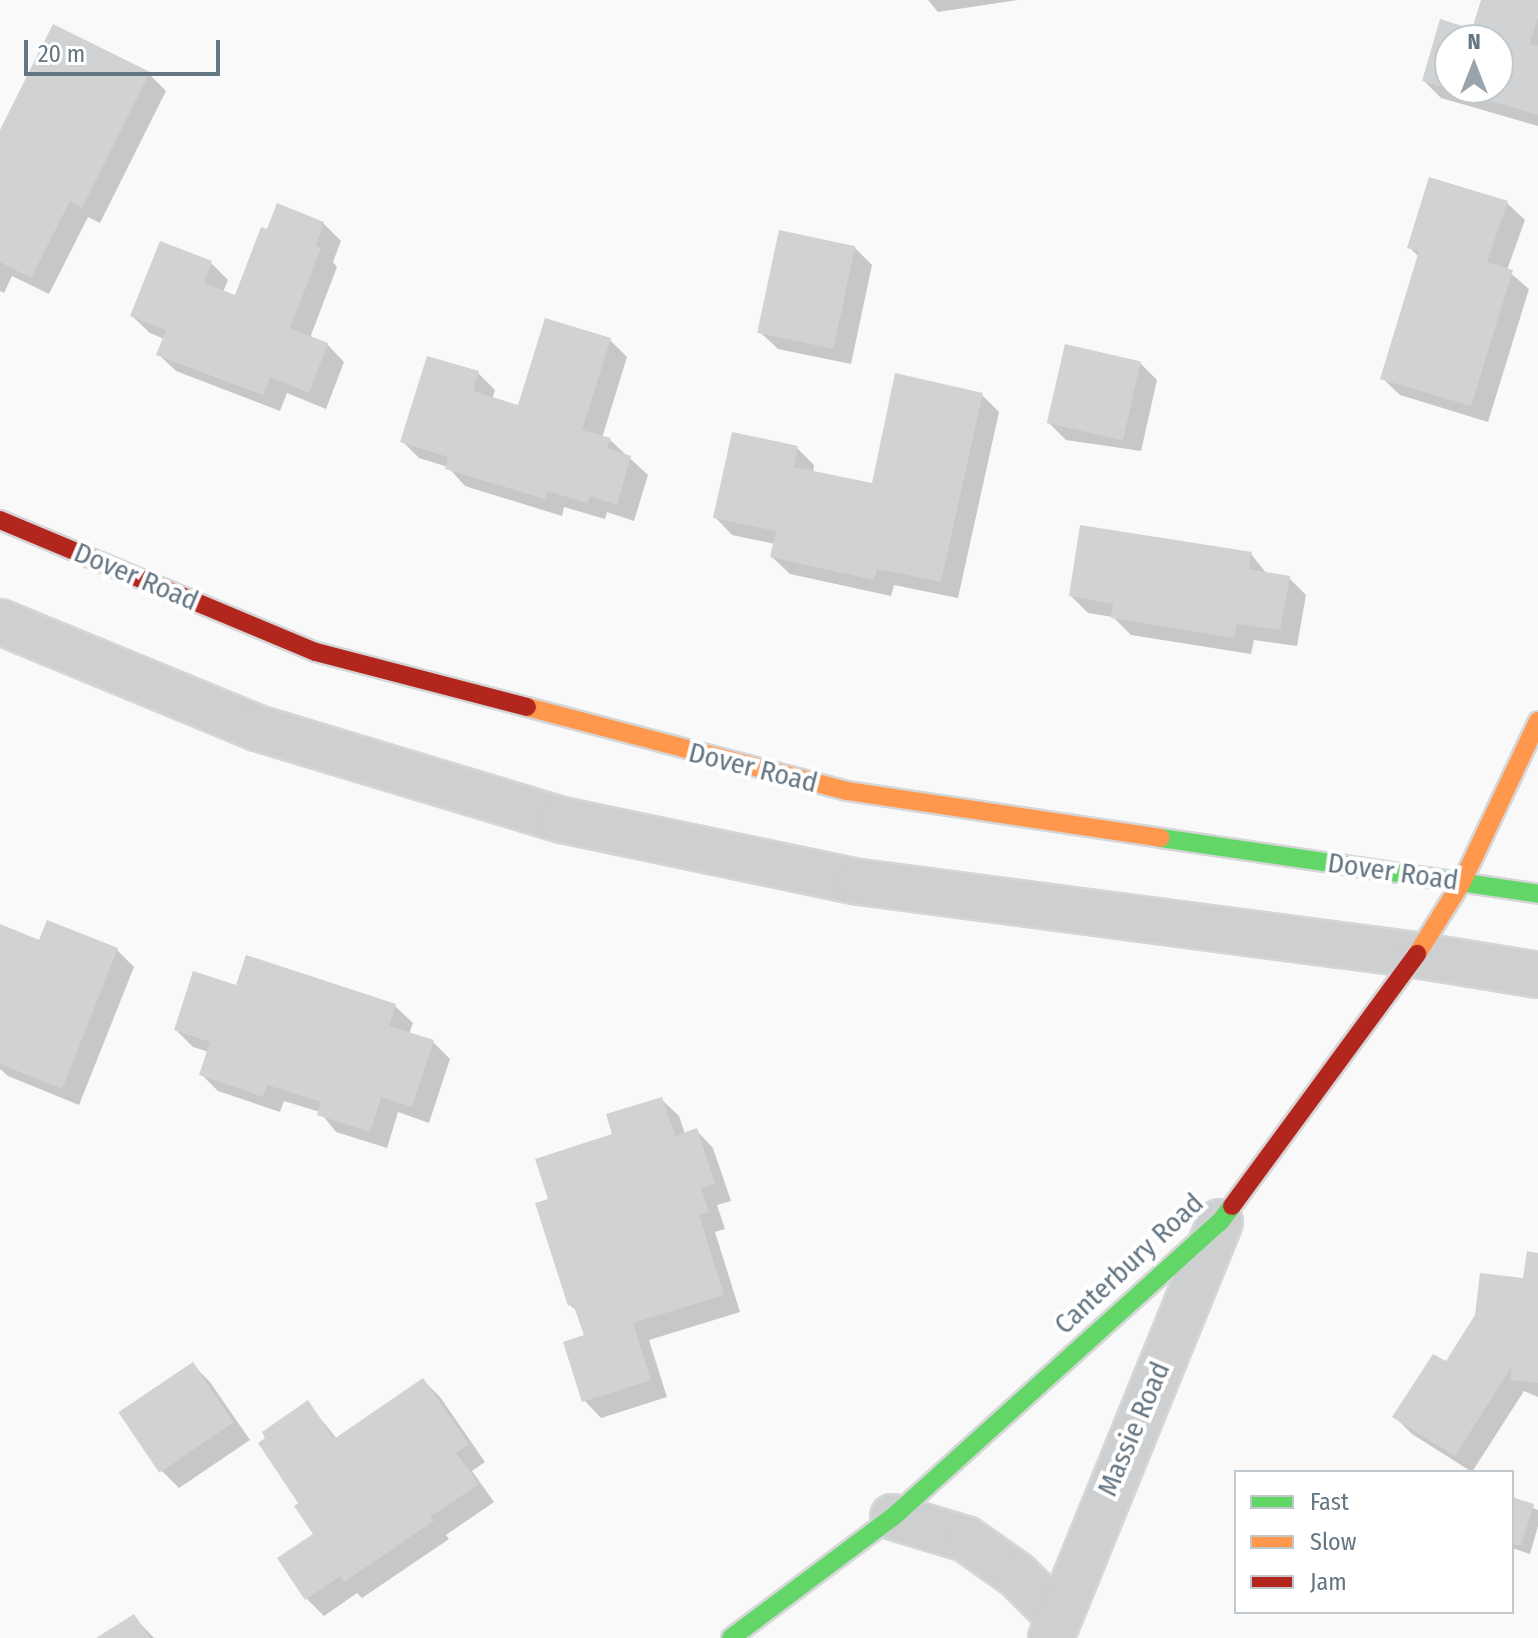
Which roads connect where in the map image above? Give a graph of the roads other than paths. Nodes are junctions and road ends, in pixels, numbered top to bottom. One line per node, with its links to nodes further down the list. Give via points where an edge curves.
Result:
1 (0, 520): 4 (street, Dover Road, via 316,652 831,788)
2 (0, 622): 6 (street, via 257,728 562,820 860,882)
3 (1538, 721): 4 (street, Canterbury Road)
4 (1462, 882): 5 (street, Dover Road); 6 (street, Canterbury Road)
5 (1538, 894)
6 (1416, 955): 7 (street); 8 (street, Canterbury Road)
7 (1538, 975)
8 (1220, 1222): 9 (street, Canterbury Road); 10 (street, Massie Road)
9 (893, 1517): 10 (street, via 966,1539 1017,1575); 11 (street, Canterbury Road)
10 (1054, 1626)
11 (731, 1638)

